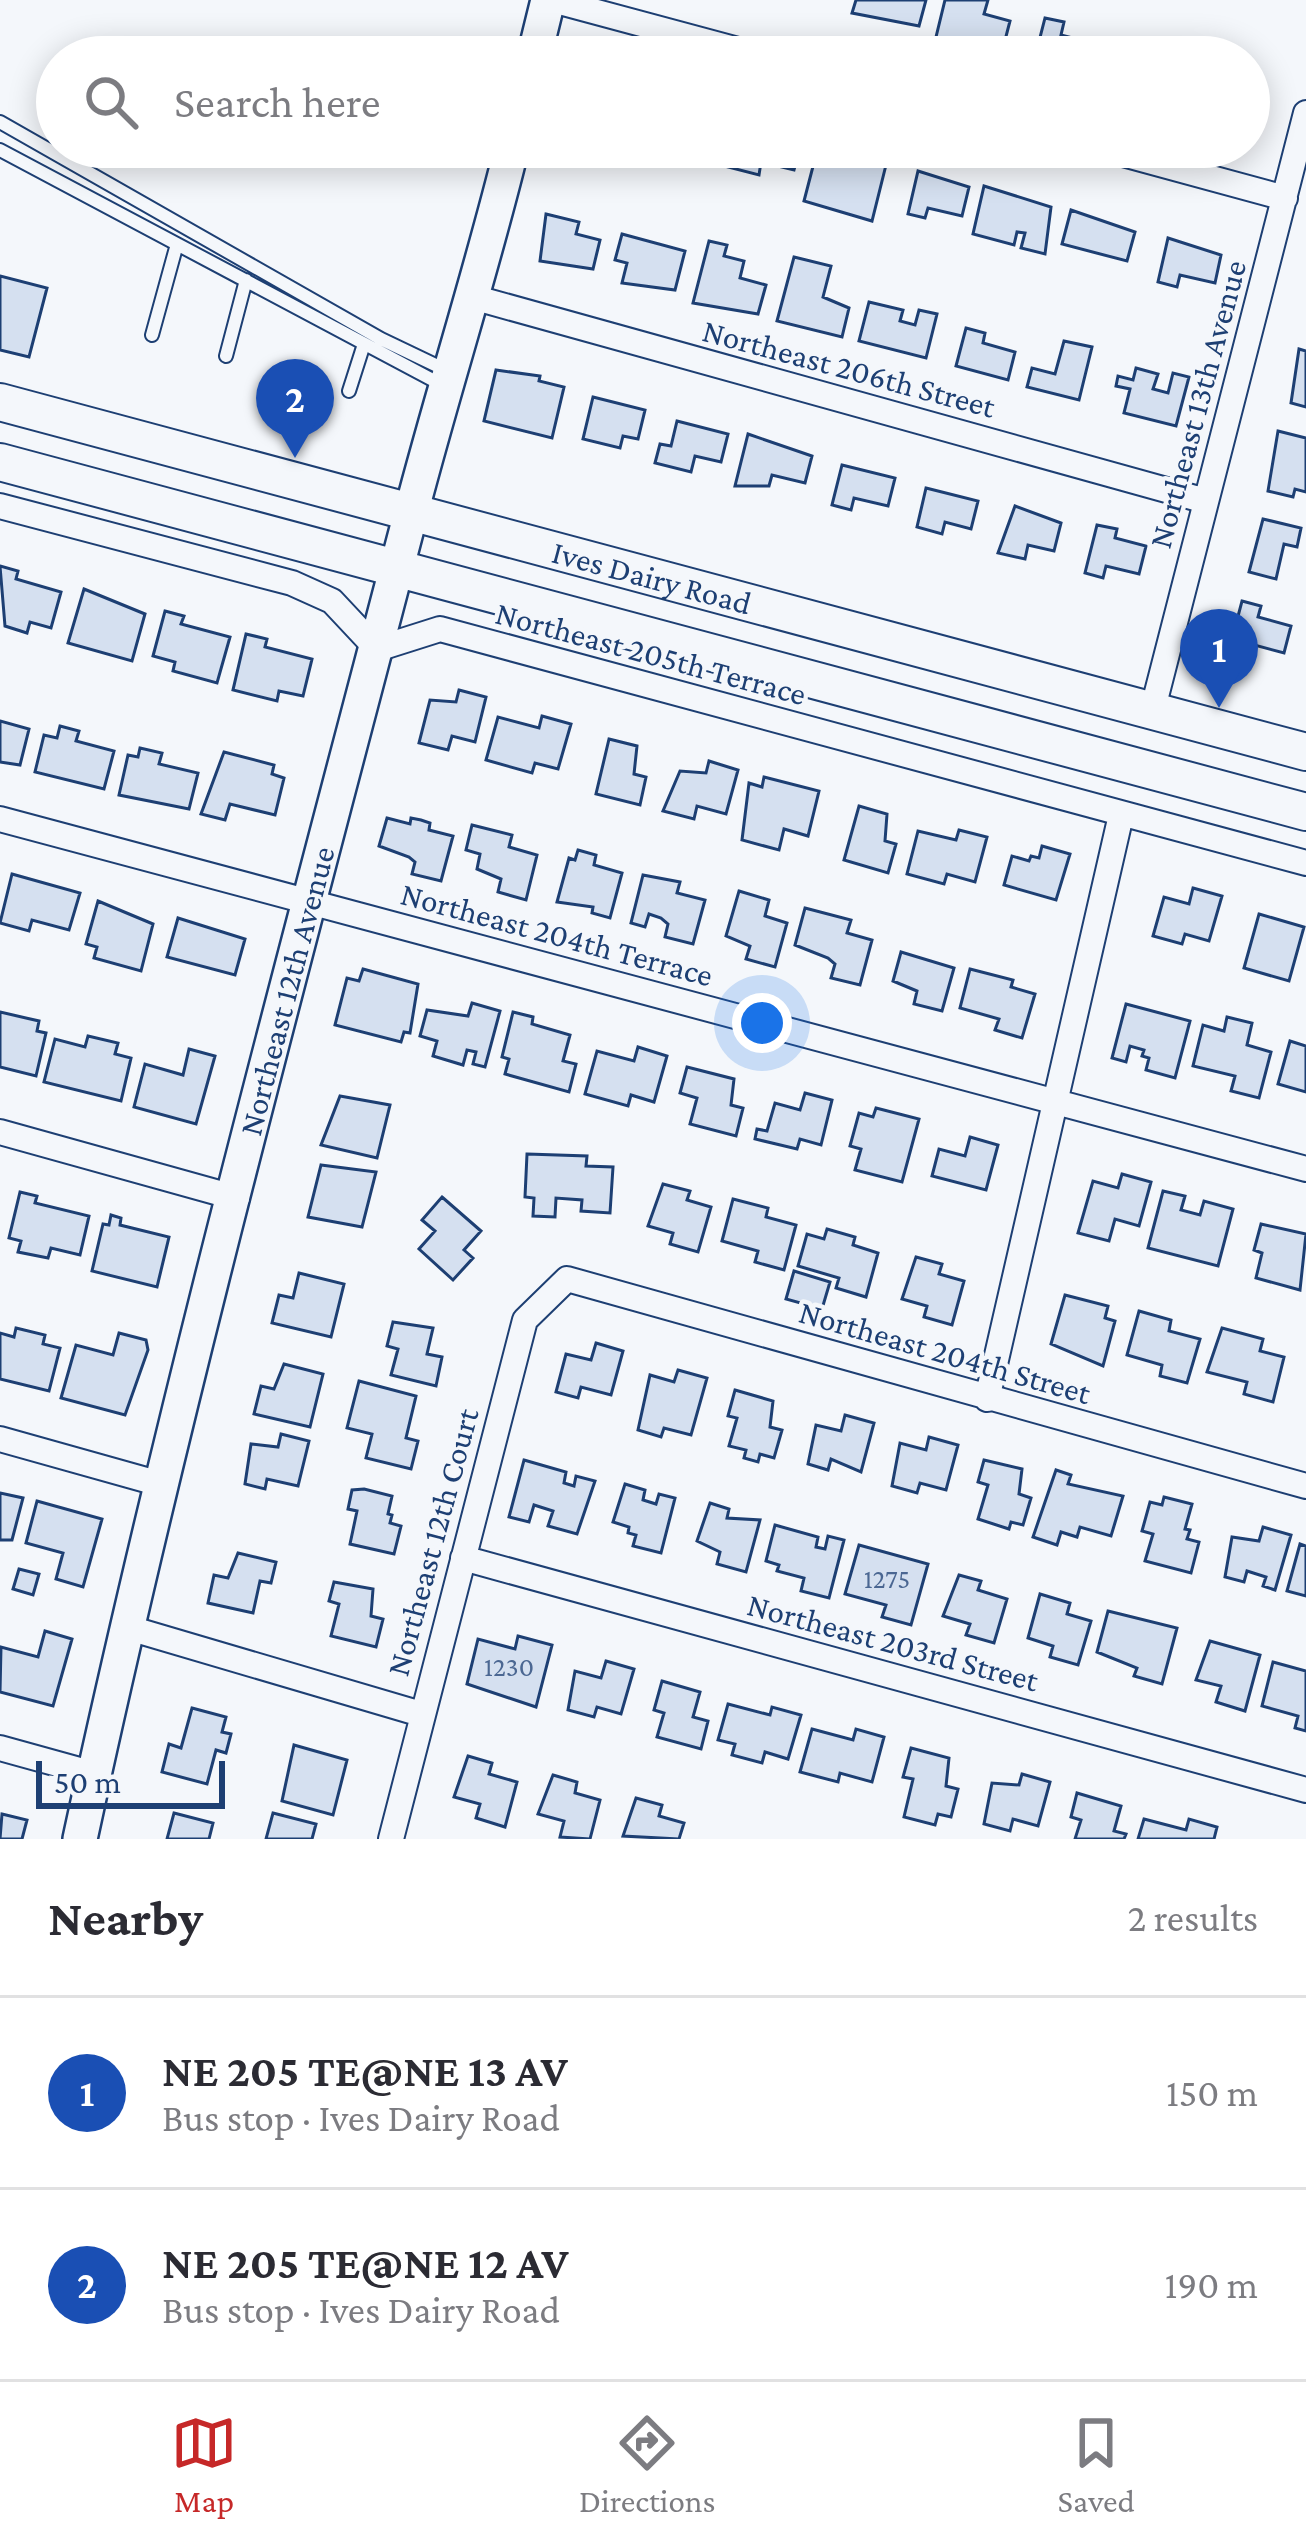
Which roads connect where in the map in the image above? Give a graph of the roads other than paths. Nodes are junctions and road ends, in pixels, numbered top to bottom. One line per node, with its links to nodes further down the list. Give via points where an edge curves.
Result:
1 (550, 0): 2 (street); 3 (street)
2 (540, 36)
3 (685, 36)
4 (1306, 113): 11 (street, Northeast 13th Avenue)
5 (0, 122): 6 (lane)
6 (36, 143)
7 (0, 150): 12 (lane)
8 (80, 168): 18 (lane)
9 (507, 168): 14 (street, Northeast 12th Avenue)
10 (1174, 168): 11 (street)
11 (1285, 198): 22 (street, Northeast 13th Avenue)
12 (177, 244): 13 (lane); 15 (lane)
13 (246, 280): 16 (lane); 17 (lane)
14 (476, 298): 18 (street, Northeast 12th Avenue); 22 (street, Northeast 206th Street)
15 (152, 335)
16 (364, 344): 18 (lane); 19 (lane)
17 (226, 356)
18 (449, 380): 24 (street, Northeast 12th Avenue)
19 (349, 391)
20 (0, 402): 24 (main road, Ives Dairy Road)
21 (0, 462): 25 (main road, Ives Dairy Road)
22 (1206, 501): 27 (street, Northeast 13th Avenue)
23 (0, 506): 26 (street, via 292,583 332,601)
24 (411, 512): 25 (street, Northeast 12th Avenue); 27 (main road, Ives Dairy Road)
25 (397, 568): 26 (street, Northeast 12th Avenue); 29 (main road, Ives Dairy Road)
26 (377, 649): 30 (street, Northeast 205th Terrace, via 440,629); 33 (street, Northeast 12th Avenue)
27 (1152, 712): 28 (main road, Ives Dairy Road)
28 (1306, 752)
29 (1306, 812)
30 (1121, 815): 32 (street, Northeast 205th Terrace); 34 (street)
31 (0, 819): 33 (street, Northeast 204th Terrace)
32 (1306, 863)
33 (312, 903): 34 (street, Northeast 204th Terrace); 37 (street, Northeast 12th Avenue)
34 (1054, 1102): 36 (street, Northeast 204th Terrace); 39 (street)
35 (0, 1132): 37 (street)
36 (1306, 1169)
37 (236, 1198): 41 (street, Northeast 12th Avenue)
38 (567, 1280): 39 (street, Northeast 204th Street); 43 (street, Northeast 12th Court, via 525,1320)
39 (987, 1399): 42 (street, Northeast 204th Street)
40 (0, 1438): 41 (street)
41 (164, 1485): 44 (street, Northeast 12th Avenue)
42 (1306, 1486)
43 (463, 1558): 45 (street, Northeast 12th Court); 48 (street, Northeast 203rd Street)
44 (129, 1628): 45 (street); 47 (street, Northeast 12th Avenue)
45 (421, 1714): 50 (street, Northeast 12th Court)
46 (0, 1748): 47 (street)
47 (94, 1774): 49 (street, Northeast 12th Avenue)
48 (1306, 1790)
49 (80, 1839)
50 (391, 1839)

